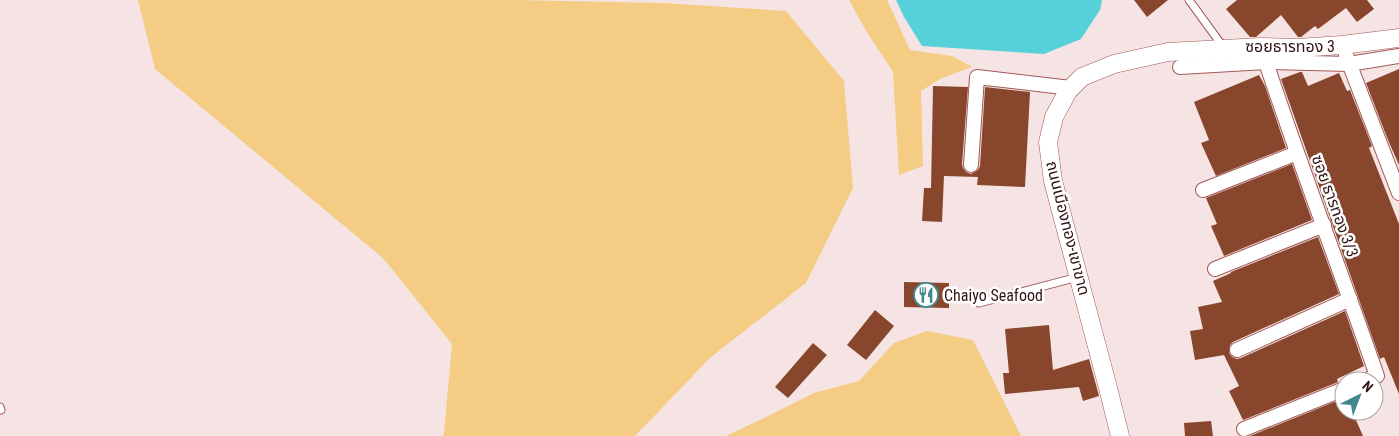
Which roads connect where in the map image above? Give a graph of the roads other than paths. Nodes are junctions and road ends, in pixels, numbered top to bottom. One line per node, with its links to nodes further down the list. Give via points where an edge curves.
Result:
1 (1189, 0): 4 (lane)
2 (1399, 38): 3 (street, ถนนเมืองทอง-เขาขาด)
3 (1342, 46): 5 (street, ถนนเมืองทอง-เขาขาด, via 1298,48); 7 (street)
4 (1225, 50): 5 (street, ถนนเมืองทอง-เขาขาด); 9 (street, ถนนเมืองทอง-เขาขาด, via 1168,52 1114,64 1082,78)
5 (1263, 55): 7 (street, ซอยธารทอง 3); 8 (street, ซอยธารทอง 3); 10 (street, ซอย ธารทอง 3/3)
6 (1399, 56): 7 (street, ซอยธารทอง 3)
7 (1349, 64): 12 (street)
8 (1180, 67)
9 (1072, 88): 11 (street, via 977,77); 17 (street, ถนนเมืองทอง-เขาขาด, via 1054,117 1048,142 1053,181)
10 (1297, 154): 13 (street); 15 (street, ซอย ธารทอง 3/3)
11 (971, 165)
12 (1396, 175): 14 (street)
13 (1203, 190)
14 (1399, 193)
15 (1324, 225): 16 (street); 18 (street, ซอย ธารทอง 3/3)
16 (1215, 269)
17 (1079, 277): 19 (lane); 24 (street, ถนนเมืองทอง-เขาขาด)
18 (1350, 299): 20 (street); 21 (street, ซอย ธารทอง 3/3)
19 (979, 303)
20 (1237, 350)
21 (1375, 371)
22 (1334, 393): 23 (street)
23 (1244, 429)
24 (1120, 436)

